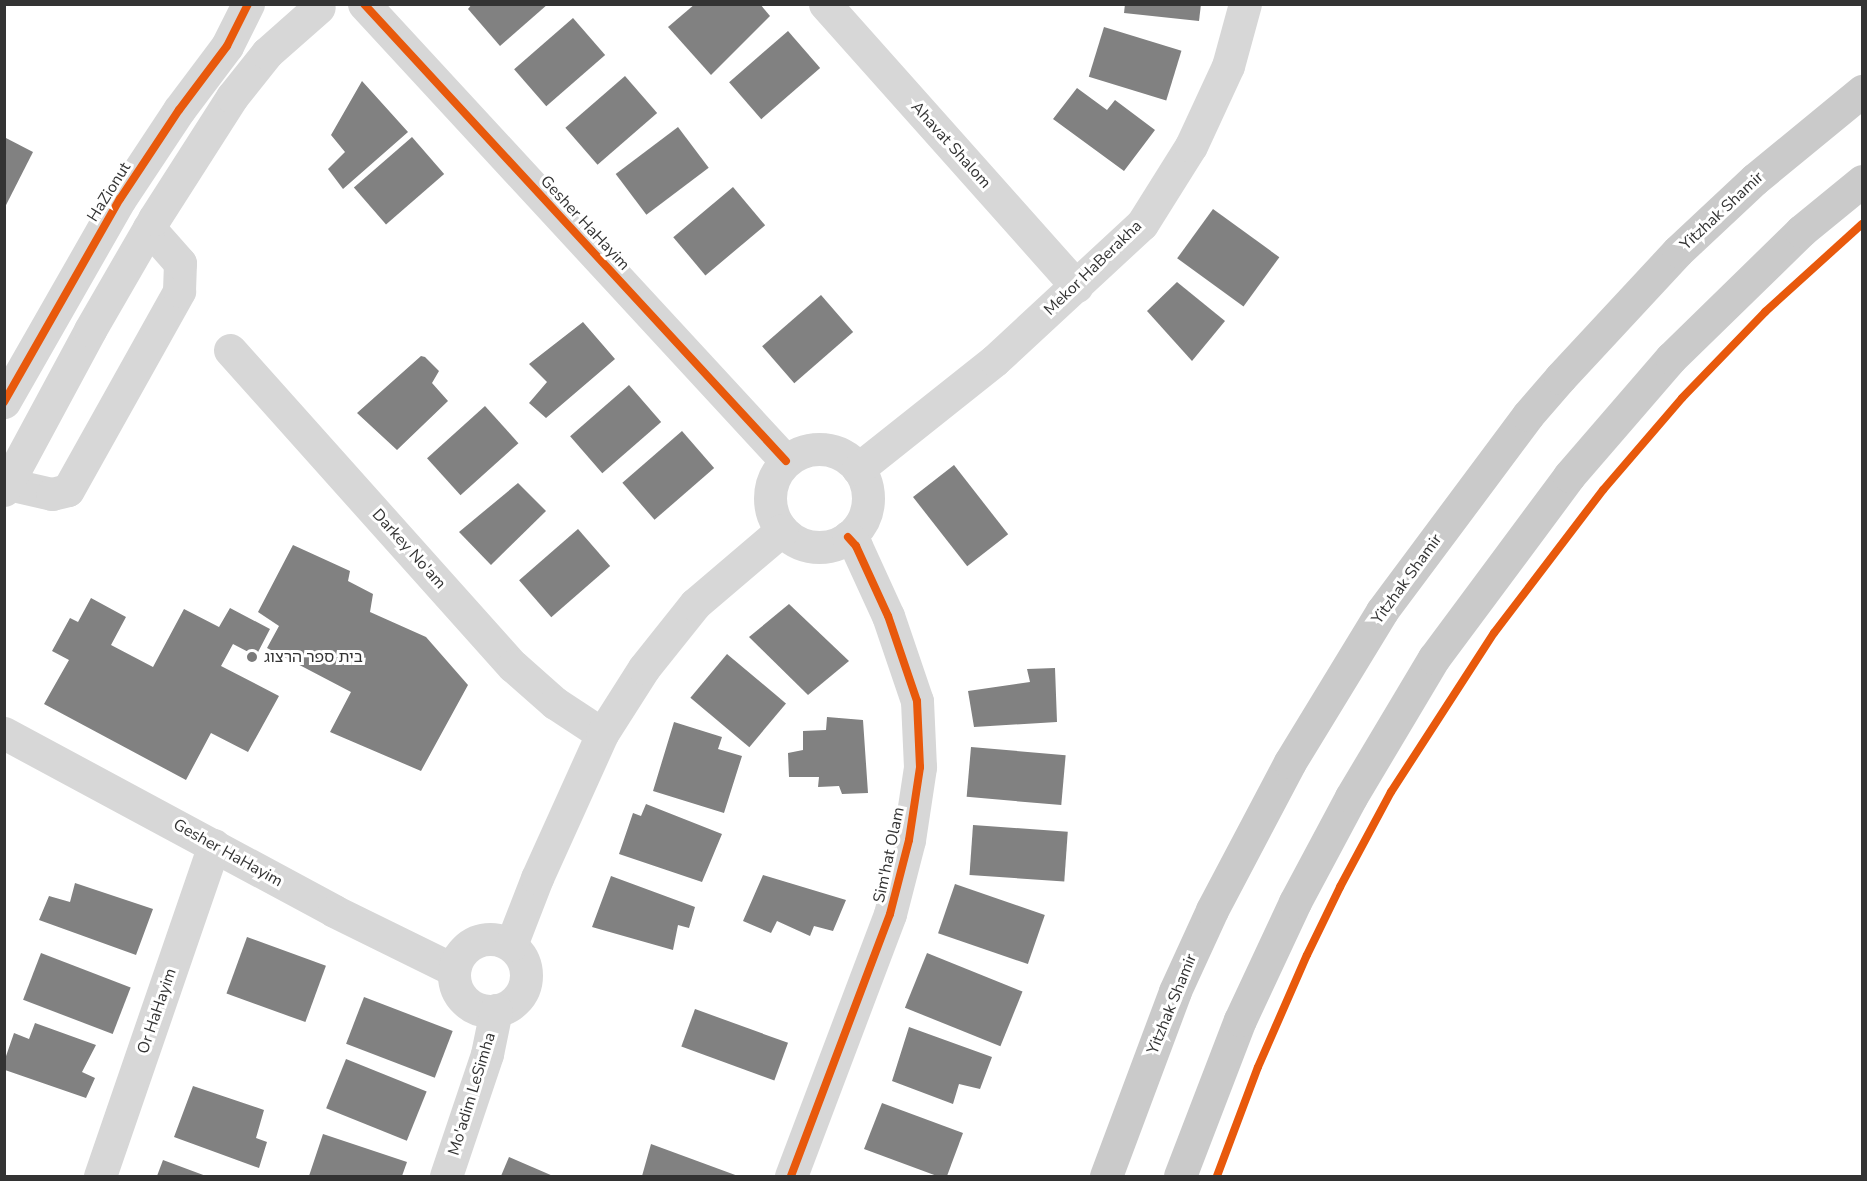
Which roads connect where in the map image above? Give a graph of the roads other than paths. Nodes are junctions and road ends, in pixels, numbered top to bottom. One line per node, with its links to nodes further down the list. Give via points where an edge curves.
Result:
1 (248, 4): 12 (street, HaZionut, via 227,46 120,199)
2 (286, 4): 6 (street, via 302,8)
3 (364, 4): 13 (street, Gesher HaHayim)
4 (825, 4): 10 (street, Ahavat Shalom)
5 (1245, 4): 10 (street, Mekor HaBerakha, via 1228,66 1191,146 1142,224)
6 (322, 6): 9 (street, via 267,53 232,97)
7 (1863, 91): 27 (main road, Yitzhak Shamir, via 1755,179 1678,251 1528,415 1382,611 1290,762 1212,910 1175,992)
8 (1863, 180): 28 (main road, via 1801,231 1671,358 1569,476 1434,657 1295,902 1240,1020)
9 (149, 228): 15 (street); 15 (street, via 180,263 181,280 173,302 68,490 52,494)
10 (1076, 286): 14 (street, Mekor HaBerakha, via 995,360)
11 (230, 350): 19 (street, Darkey No'am, via 513,666 555,704)
12 (4, 402)
13 (786, 460): 14 (street, via 806,450 831,450); 16 (street, via 774,477 769,500)
14 (858, 469): 17 (street, via 867,486 868,503 861,524)
15 (6, 487)
16 (782, 530): 17 (street, via 806,546 824,547); 19 (street, via 695,604 644,668)
17 (848, 537): 26 (street, Sim'hat Olam, via 856,546 888,615 917,702 920,768 909,840 890,914)
18 (4, 733): 20 (street, Gesher HaHayim)
19 (602, 734): 21 (street)
20 (214, 845): 22 (street, Gesher HaHayim, via 334,911); 24 (street, Or HaHayim)
21 (511, 945): 22 (street, via 497,939 480,940 467,946); 23 (street, via 523,960 525,984 518,998)
22 (454, 970): 23 (street, via 456,986 468,1004)
23 (496, 1010): 25 (street, Mo'adim LeSimha, via 487,1054)
24 (100, 1176)
25 (446, 1176)
26 (791, 1176)
27 (1106, 1176)
28 (1180, 1176)

